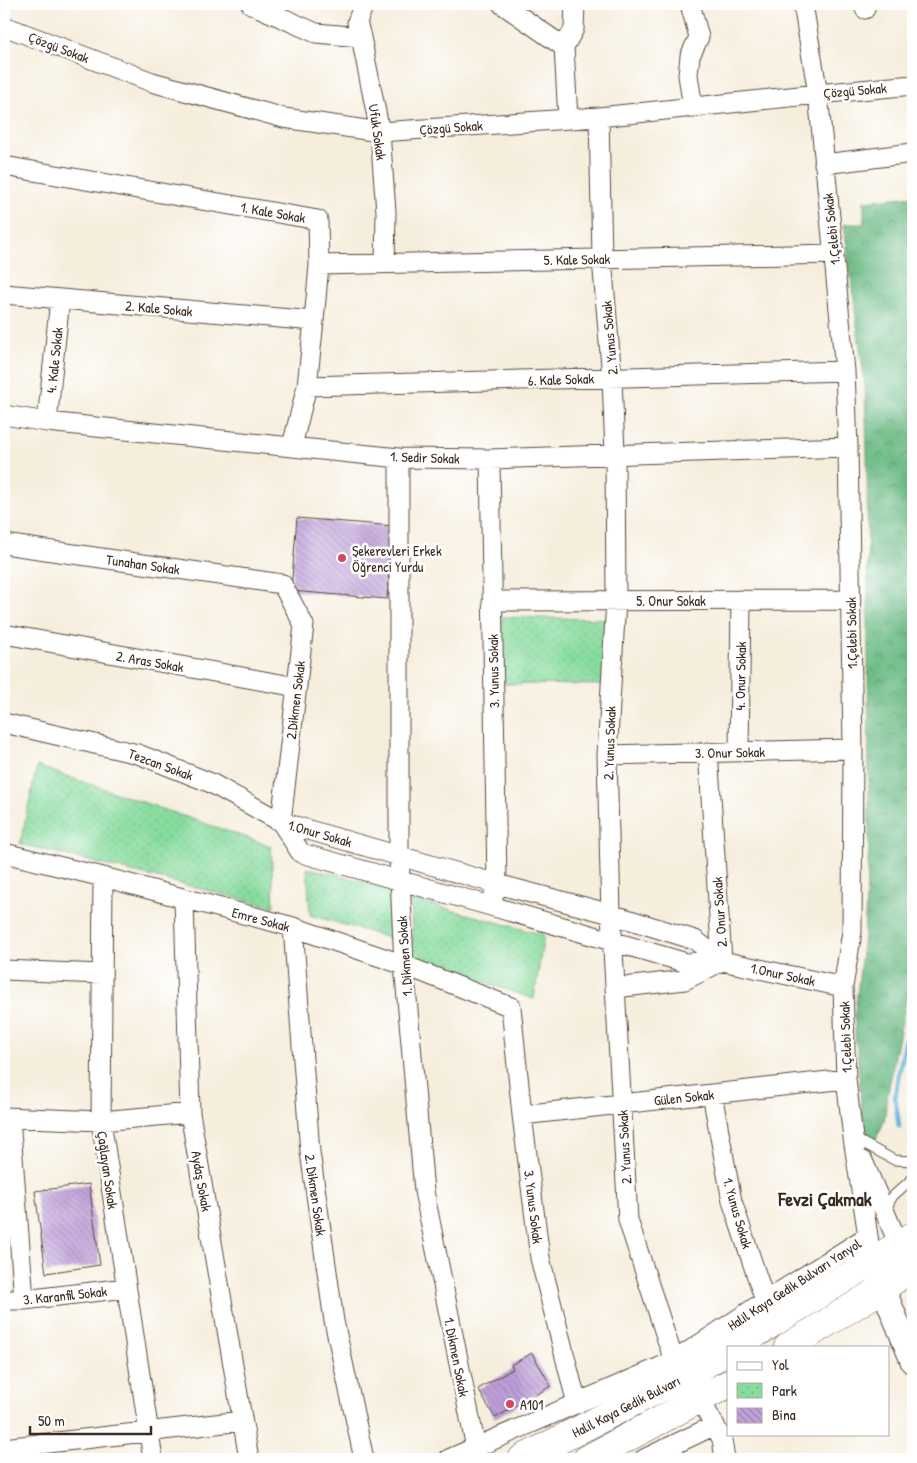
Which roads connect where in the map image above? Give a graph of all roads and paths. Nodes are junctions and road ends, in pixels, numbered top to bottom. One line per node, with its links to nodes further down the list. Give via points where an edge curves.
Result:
1 (251, 4): 8 (street, via 316,33)
2 (364, 4): 8 (street, Ufuk Sokak, via 357,22)
3 (502, 4): 9 (street)
4 (575, 4): 9 (street, via 574,29)
5 (690, 4): 12 (street, via 699,37 690,56 688,75)
6 (803, 4): 11 (street, 1.Çelebi Sokak)
7 (4, 26): 15 (street, Çözgü Sokak, via 152,82 284,118)
8 (361, 37): 15 (street, Ufuk Sokak)
9 (564, 47): 14 (street)
10 (913, 85): 11 (street, Çözgü Sokak)
11 (818, 94): 12 (street, Çözgü Sokak); 17 (street, 1.Çelebi Sokak)
12 (693, 108): 13 (street, Çözgü Sokak)
13 (598, 117): 14 (street, Çözgü Sokak); 20 (street, 2. Yunus Sokak)
14 (568, 119): 15 (street, Çözgü Sokak)
15 (380, 132): 21 (street, Ufuk Sokak, via 386,212)
16 (913, 152): 17 (street)
17 (824, 164): 19 (street, 1.Çelebi Sokak)
18 (4, 166): 22 (street, 1. Kale Sokak, via 318,220)
19 (834, 254): 20 (street, 5. Kale Sokak); 26 (street, 1.Çelebi Sokak)
20 (602, 259): 21 (street, 5. Kale Sokak); 27 (street, 2. Yunus Sokak)
21 (385, 263): 22 (street, 5. Kale Sokak)
22 (319, 265): 25 (street, 1. Kale Sokak)
23 (4, 294): 24 (street, 2. Kale Sokak)
24 (60, 299): 25 (street, 2. Kale Sokak); 30 (street, 4. Kale Sokak)
25 (314, 321): 28 (street, 1. Kale Sokak)
26 (845, 371): 27 (street, 6. Kale Sokak); 32 (street, 1.Çelebi Sokak)
27 (612, 378): 28 (street, 6. Kale Sokak); 33 (street, 2. Yunus Sokak)
28 (306, 386): 31 (street, 1. Kale Sokak)
29 (4, 415): 30 (street, 1. Sedir Sokak)
30 (47, 422): 31 (street, 1. Sedir Sokak)
31 (292, 446): 34 (street, 1. Sedir Sokak)
32 (848, 447): 33 (street, 1. Sedir Sokak); 41 (street, 1.Çelebi Sokak)
33 (615, 454): 35 (street, 1. Sedir Sokak); 39 (street, 2. Yunus Sokak)
34 (399, 458): 35 (street, 1. Sedir Sokak); 51 (street, 1. Dikmen Sokak)
35 (490, 459): 38 (street, 3. Yunus Sokak)
36 (4, 544): 37 (street, Tunahan Sokak)
37 (282, 584): 43 (street, 2.Dikmen Sokak, via 304,625)
38 (492, 600): 39 (street, 5. Onur Sokak); 54 (street, 3. Yunus Sokak)
39 (616, 600): 40 (street, 5. Onur Sokak); 48 (street, 2. Yunus Sokak)
40 (741, 600): 41 (street, 5. Onur Sokak); 46 (street, 4. Onur Sokak)
41 (851, 600): 45 (street, 1.Çelebi Sokak)
42 (4, 634): 43 (street, 2. Aras Sokak)
43 (297, 687): 49 (street, 2.Dikmen Sokak)
44 (4, 724): 49 (street, Tezcan Sokak, via 138,754 211,783)
45 (853, 749): 46 (street, 3. Onur Sokak); 64 (street, 1.Çelebi Sokak, via 852,932)
46 (739, 751): 47 (street, 3. Onur Sokak)
47 (708, 752): 48 (street, 3. Onur Sokak); 60 (street, 2. Onur Sokak)
48 (607, 755): 57 (street, 2. Yunus Sokak)
49 (281, 822): 51 (street, 1.Onur Sokak); 53 (street, 1.Onur Sokak, via 301,854)
50 (4, 854): 52 (street, Emre Sokak)
51 (399, 855): 53 (street, 1. Dikmen Sokak); 54 (street, 1.Onur Sokak)
52 (103, 877): 55 (street, Emre Sokak); 63 (street, Çağlayan Sokak)
53 (399, 881): 56 (street, 1.Onur Sokak); 61 (street, 1. Dikmen Sokak)
54 (497, 884): 56 (street, 3. Yunus Sokak); 57 (street, 1.Onur Sokak)
55 (184, 899): 58 (street, Emre Sokak); 70 (street, Aydaş Sokak)
56 (491, 906): 59 (street, 1.Onur Sokak)
57 (611, 914): 59 (street, 2. Yunus Sokak); 60 (street, 1.Onur Sokak, via 695,940)
58 (293, 927): 61 (street, Emre Sokak); 101 (street, 2. Dikmen Sokak, via 310,1152 334,1320)
59 (613, 941): 60 (street, 1.Onur Sokak, via 687,963); 65 (street, 2. Yunus Sokak)
60 (722, 961): 64 (street, 1.Onur Sokak); 65 (street, 2. Onur Sokak, via 685,980)
61 (404, 965): 66 (street, Emre Sokak); 98 (street, 1. Dikmen Sokak, via 424,1191)
62 (4, 970): 63 (street)
63 (101, 974): 73 (street, Çağlayan Sokak)
64 (843, 987): 67 (street, 1.Çelebi Sokak)
65 (615, 988): 69 (street, 2. Yunus Sokak)
66 (511, 1007): 71 (street, 3. Yunus Sokak)
67 (846, 1080): 68 (street, Gülen Sokak); 74 (street, 1.Çelebi Sokak)
68 (712, 1094): 69 (street, Gülen Sokak); 85 (street, 1. Yunus Sokak, via 732,1201)
69 (622, 1104): 71 (street, Gülen Sokak); 89 (street, 2. Yunus Sokak, via 628,1220)
70 (190, 1113): 73 (street); 94 (street, Aydaş Sokak)
71 (522, 1116): 93 (street, 3. Yunus Sokak, via 540,1258)
72 (7, 1117): 73 (street); 84 (street)
73 (101, 1121): 81 (street, Çağlayan Sokak)
74 (853, 1138): 75 (lane, via 894,1160); 77 (street); 78 (street, 1.Çelebi Sokak)
75 (913, 1161)
76 (913, 1178): 77 (lane, via 893,1196)
77 (884, 1211): 79 (street)
78 (868, 1236): 80 (street, 1.Çelebi Sokak); 85 (street, Halil Kaya Gedik Bulvarı Yanyol)
79 (910, 1260): 80 (highway); 82 (highway)
80 (872, 1262): 82 (street); 86 (highway)
81 (126, 1288): 84 (street, 3. Karanfil Sokak); 96 (street, Çağlayan Sokak)
82 (883, 1288): 87 (highway); 90 (street)
83 (4, 1300): 84 (street, 3. Karanfil Sokak)
84 (24, 1300)
85 (765, 1301): 89 (street, Halil Kaya Gedik Bulvarı Yanyol)
86 (736, 1346)
87 (790, 1346)
88 (727, 1351): 103 (highway, Halil Kaya Gedik Bulvarı, via 694,1371)
89 (674, 1361): 93 (street, Halil Kaya Gedik Bulvarı Yanyol)
90 (913, 1362)
91 (727, 1385): 92 (highway, Halil Kaya Gedik Bulvarı)
92 (700, 1399): 95 (street); 104 (highway, Halil Kaya Gedik Bulvarı)
93 (578, 1404): 98 (street, Halil Kaya Gedik Bulvarı Yanyol)
94 (242, 1421): 96 (street); 100 (street, Aydaş Sokak)
95 (714, 1425): 105 (street); 106 (street, via 722,1439)
96 (148, 1432): 97 (street); 99 (street, Çağlayan Sokak)
97 (4, 1448)
98 (476, 1448): 102 (street, Halil Kaya Gedik Bulvarı Yanyol)
99 (152, 1459)
100 (249, 1459)
101 (364, 1459)
102 (449, 1459)
103 (522, 1459)
104 (587, 1459)
105 (644, 1459)
106 (725, 1459)

